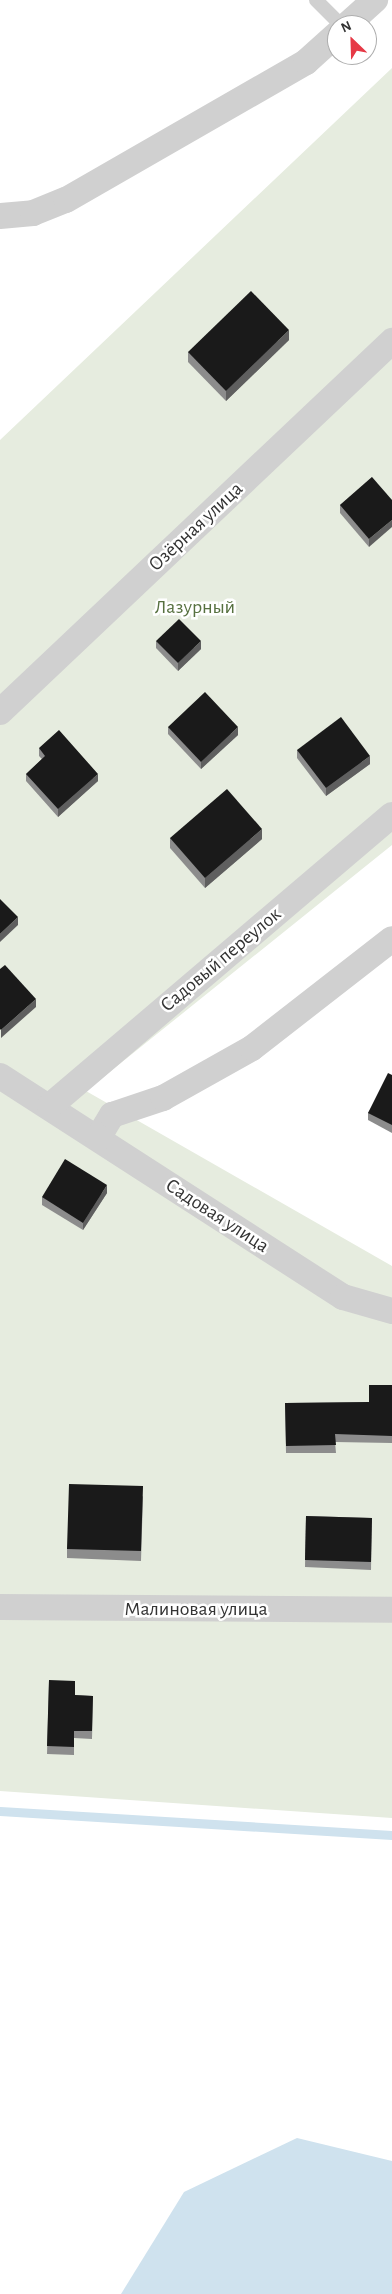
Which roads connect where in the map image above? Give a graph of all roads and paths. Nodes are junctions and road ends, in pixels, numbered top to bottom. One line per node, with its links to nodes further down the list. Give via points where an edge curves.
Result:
1 (316, 0): 3 (lane)
2 (375, 0): 4 (street)
3 (331, 15)
4 (358, 15)
5 (327, 43): 6 (street, via 306,62 66,200 34,213)
6 (0, 216)
7 (392, 342): 8 (street, Озёрная улица)
8 (0, 712)
9 (392, 815): 12 (street, Садовый переулок)
10 (392, 939): 13 (street, via 252,1048 163,1098 112,1115)
11 (0, 1076): 12 (street, Садовая улица)
12 (50, 1106): 13 (street, Садовая улица)
13 (98, 1138): 14 (street, Садовая улица, via 343,1297)
14 (392, 1311)
15 (0, 1608): 16 (street, Малиновая улица)
16 (392, 1610)

